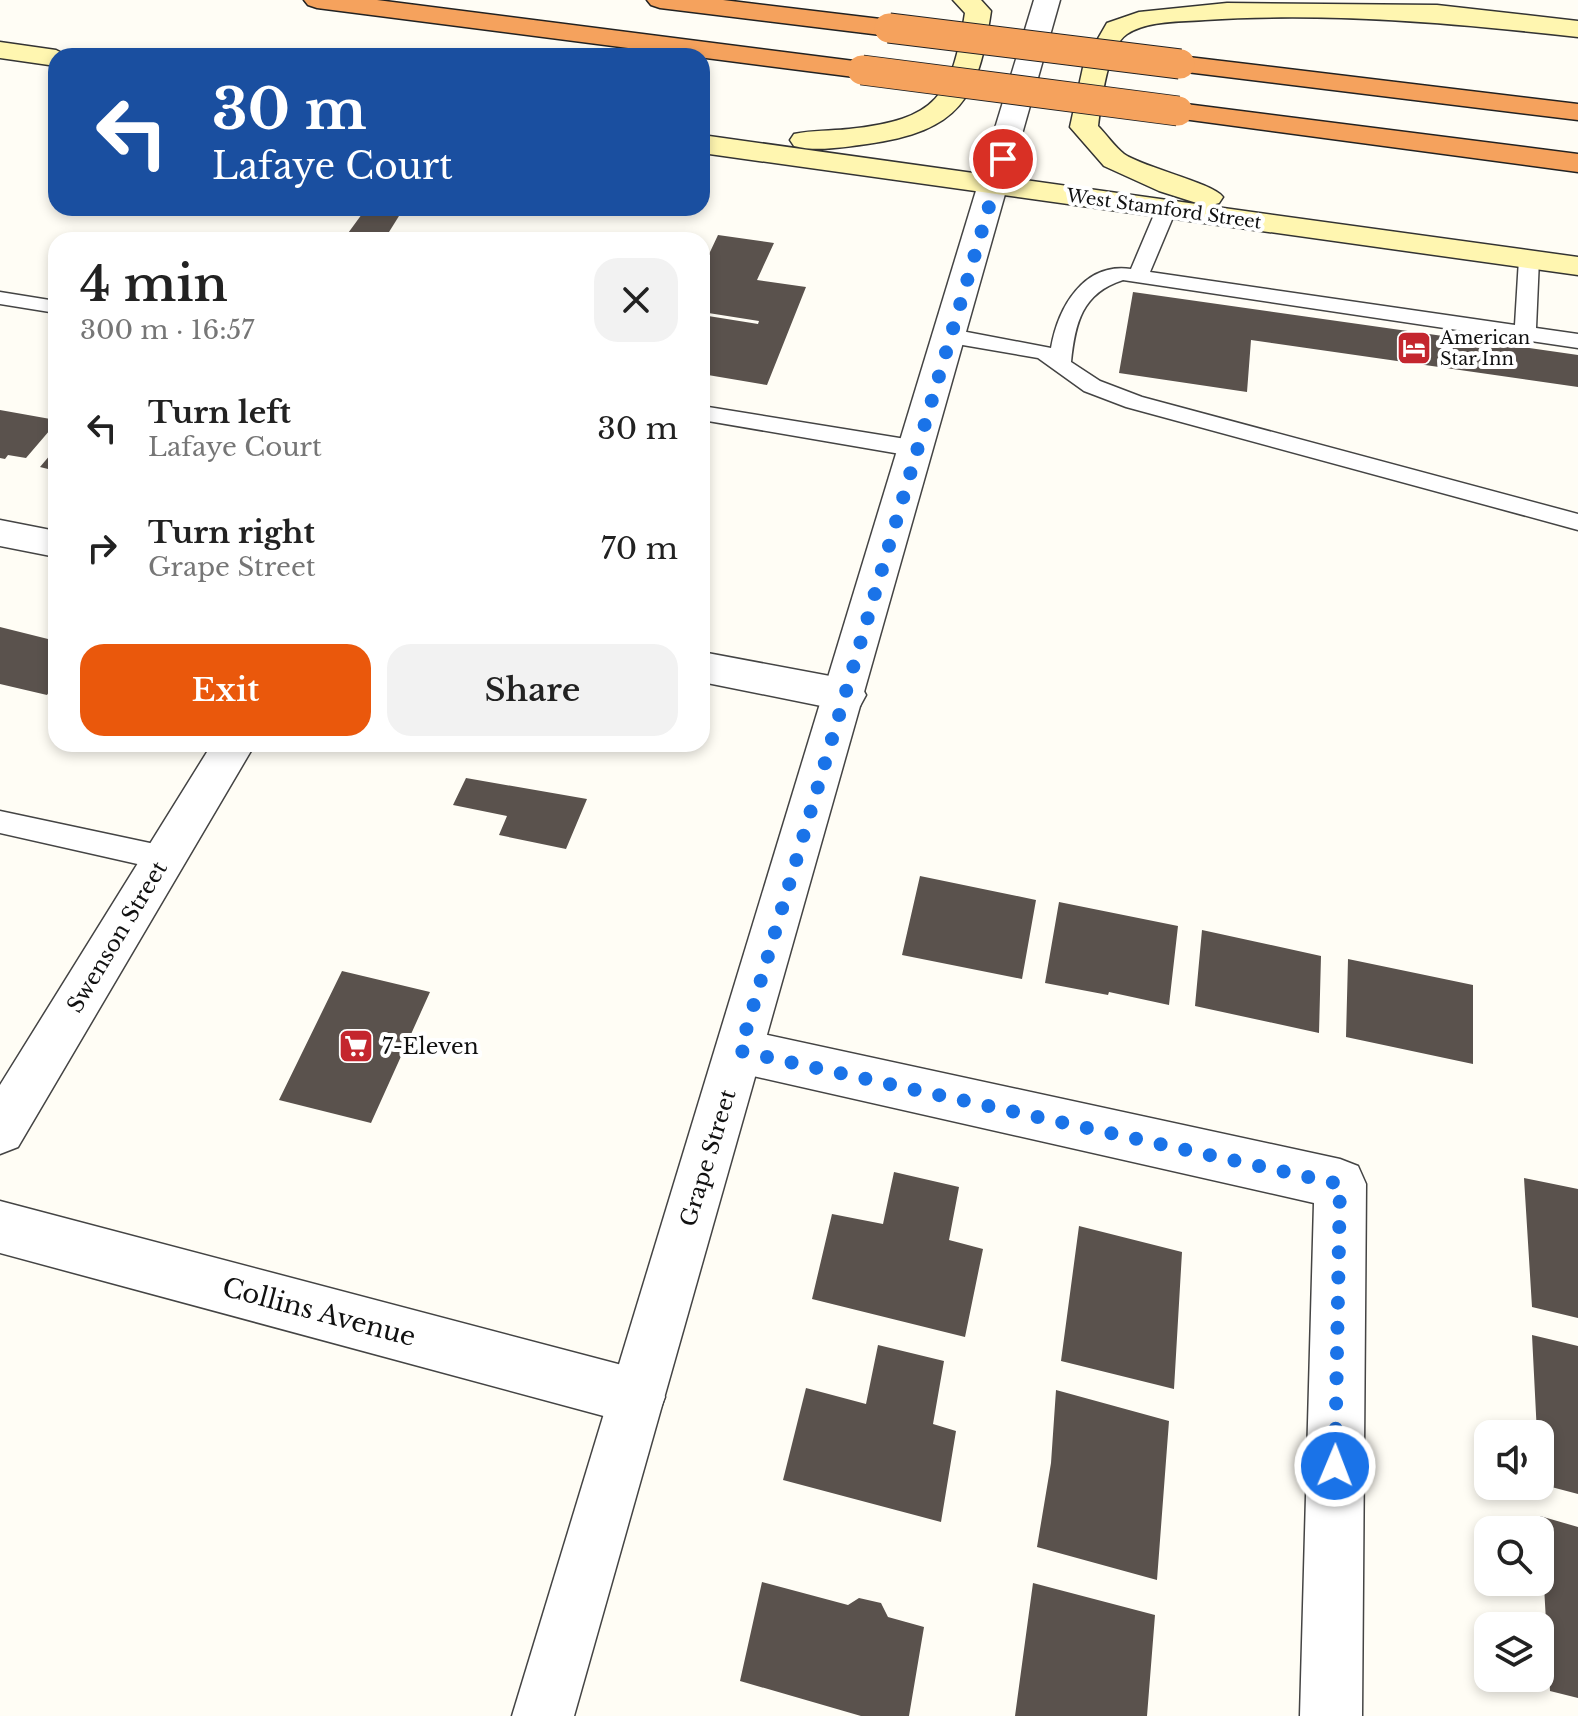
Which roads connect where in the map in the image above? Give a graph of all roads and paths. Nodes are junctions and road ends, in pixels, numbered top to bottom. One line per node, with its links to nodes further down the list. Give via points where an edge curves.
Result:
1 (317, 0): 8 (highway, bridge)
2 (660, 0): 12 (highway, bridge)
3 (966, 0): 13 (main road, via 978,11 968,67 947,103 930,119 826,141)
4 (1047, 0): 16 (street, Grape Street)
5 (1318, 0): 6 (main road)
6 (1466, 16): 7 (main road); 18 (main road, via 1280,3 1208,5 1146,11 1117,27 1092,72 1084,127 1114,160 1169,185)
7 (1578, 29)
8 (691, 48)
9 (0, 50): 11 (main road)
10 (710, 50): 15 (highway, bridge)
11 (48, 57)
12 (1578, 112)
13 (710, 142)
14 (710, 143): 16 (main road, West Stamford Street)
15 (1578, 163)
16 (995, 185): 17 (main road, West Stamford Street); 25 (street, Grape Street)
17 (1166, 210): 18 (main road, West Stamford Street); 21 (lane)
18 (1315, 230): 19 (main road, West Stamford Street)
19 (1529, 259): 20 (main road, West Stamford Street); 24 (lane)
20 (1578, 266)
21 (1139, 275): 24 (lane); 27 (lane, via 1103,278 1086,288 1072,306)
22 (0, 298): 23 (lane)
23 (48, 306)
24 (1525, 333): 26 (lane)
25 (951, 336): 27 (lane, via 1028,348); 29 (street, Grape Street)
26 (1578, 341)
27 (1060, 366): 30 (lane, via 1134,402)
28 (710, 414): 29 (lane)
29 (918, 449): 34 (street, Grape Street)
30 (1578, 522)
31 (0, 533): 32 (street)
32 (48, 542)
33 (710, 669): 34 (street)
34 (846, 695): 38 (street, Grape Street)
35 (229, 752): 37 (street, Swenson Street)
36 (0, 822): 37 (lane)
37 (164, 858): 39 (street, Swenson Street)
38 (740, 1051): 41 (street, Grape Street); 43 (street, via 1340,1184)
39 (0, 1130)
40 (0, 1227): 41 (street, Collins Avenue)
41 (637, 1397): 42 (street, Grape Street)
42 (543, 1716)
43 (1331, 1716)

